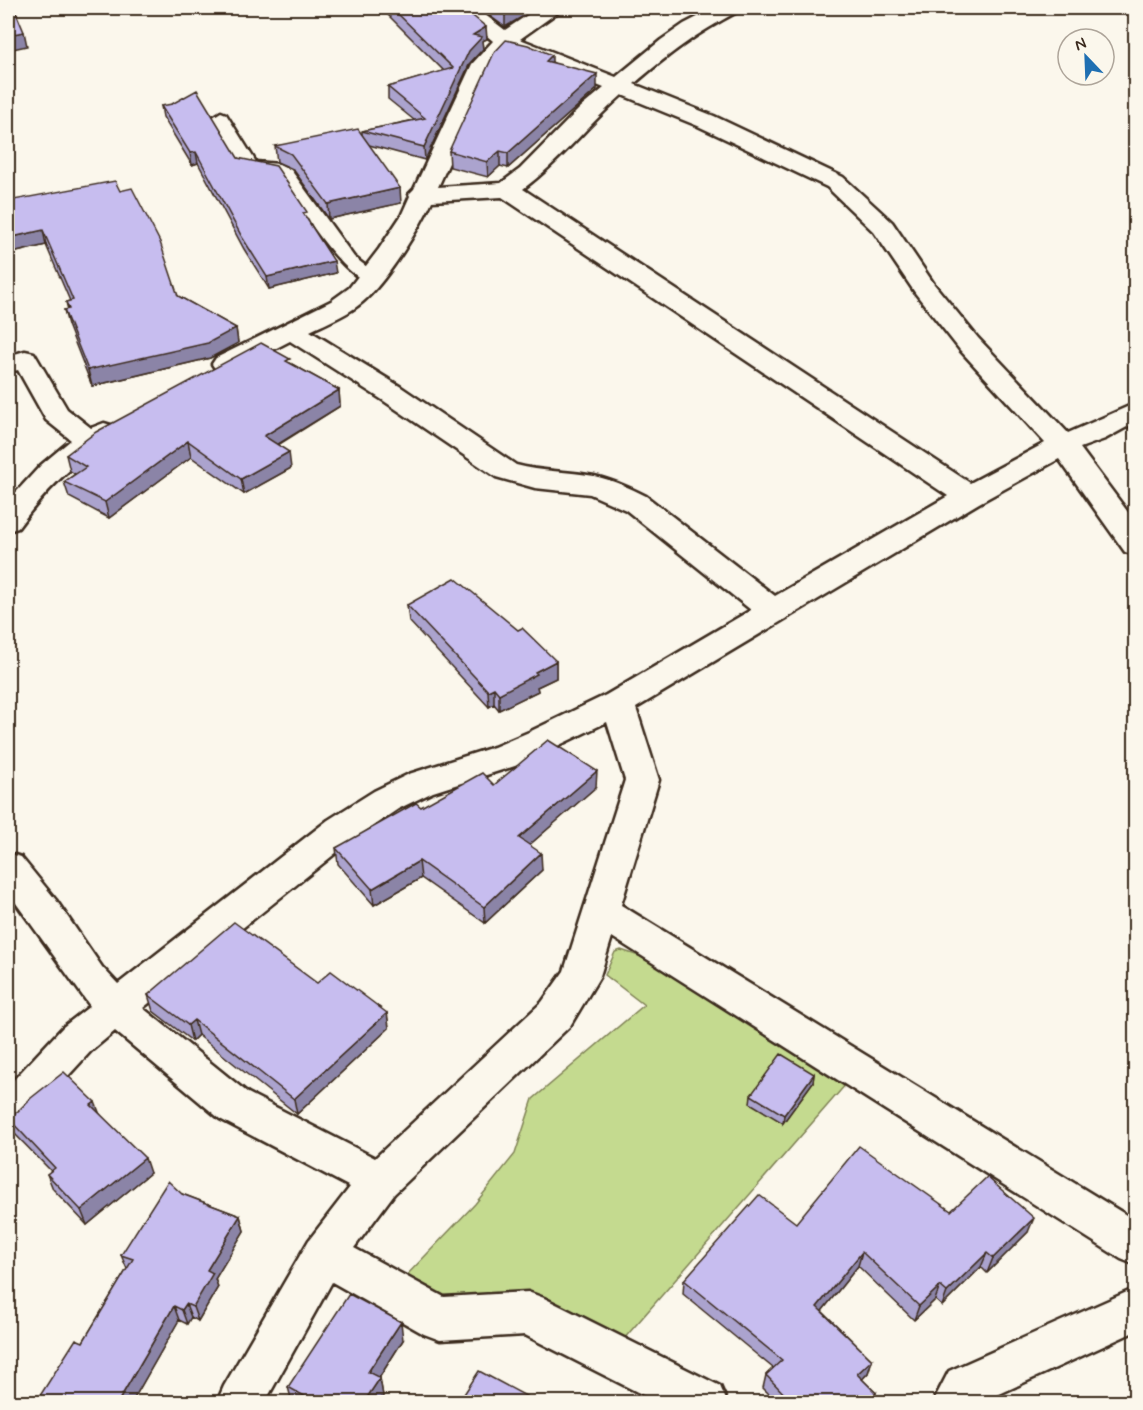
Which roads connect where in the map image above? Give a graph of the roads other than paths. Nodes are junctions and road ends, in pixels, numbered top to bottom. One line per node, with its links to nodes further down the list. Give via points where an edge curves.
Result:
1 (464, 8): 4 (street)
2 (551, 8): 4 (street)
3 (730, 8): 5 (street, via 668,44)
4 (505, 40): 5 (street); 8 (street, via 483,64)
5 (619, 85): 7 (street, via 528,174); 16 (street, via 835,182 883,227 924,289)
6 (221, 117): 9 (lane, via 251,166 285,173 348,261)
7 (507, 189): 8 (street); 17 (street)
8 (422, 194): 9 (street, via 413,216)
9 (370, 278): 10 (street, via 349,301)
10 (290, 330): 12 (street); 20 (street, via 507,471 535,479 593,485 636,503)
11 (8, 364): 15 (street, via 25,359 56,414)
12 (207, 374)
13 (1136, 411): 16 (street, via 1095,434)
14 (128, 418): 15 (street)
15 (89, 440): 18 (street, via 45,473)
16 (1063, 445): 17 (street); 19 (street)
17 (969, 496): 20 (street)
18 (8, 521)
19 (1136, 545)
20 (773, 611): 21 (street)
21 (618, 703): 23 (street, via 642,780); 24 (street, via 523,749 421,783 386,800 340,830)
22 (8, 867): 24 (street, via 43,910 88,978)
23 (602, 912): 26 (street, via 581,976 556,1014); 27 (street)
24 (115, 1008): 25 (street, via 77,1039); 26 (street, via 234,1106)
25 (8, 1113)
26 (379, 1182): 28 (street)
27 (1136, 1245)
28 (324, 1254): 30 (street); 31 (street, via 440,1319 528,1313)
29 (1136, 1309): 32 (street, via 965,1387)
30 (240, 1402)
31 (704, 1402)
32 (956, 1402)

